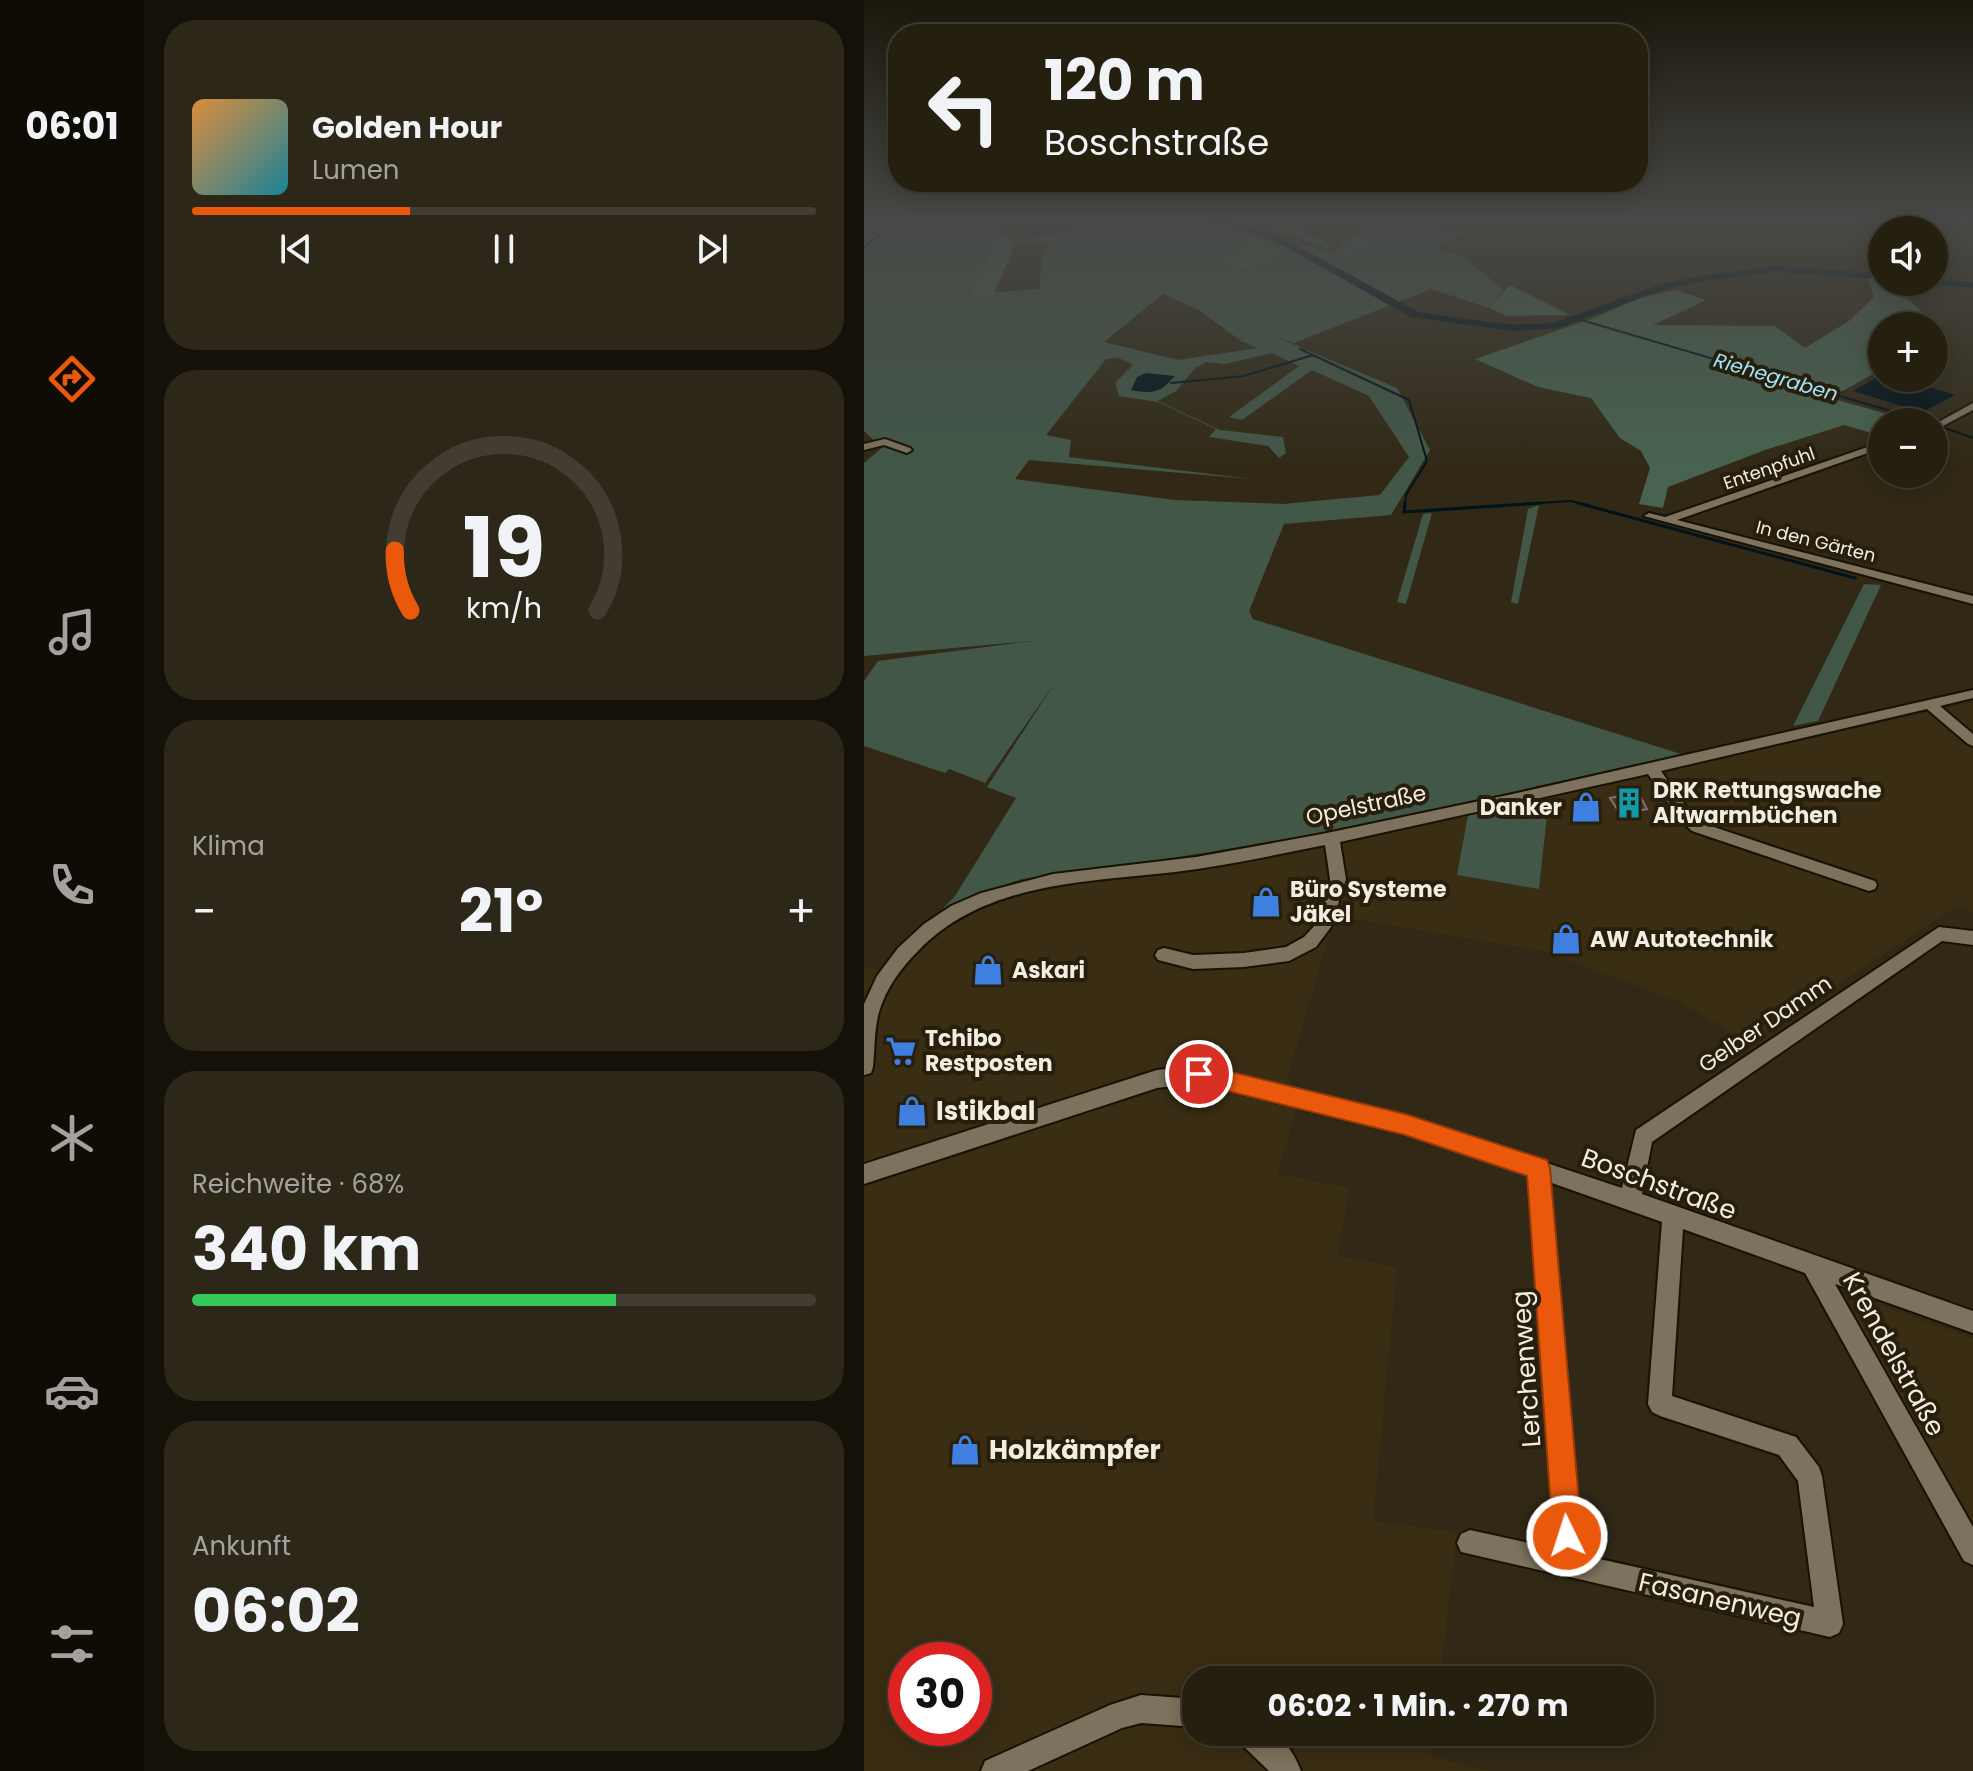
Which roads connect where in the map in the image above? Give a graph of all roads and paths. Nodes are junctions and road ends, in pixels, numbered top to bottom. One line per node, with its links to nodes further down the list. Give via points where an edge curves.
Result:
1 (1973, 406): 2 (street)
2 (1948, 419)
3 (864, 447): 4 (street, via 885,442)
4 (907, 450)
5 (1868, 450): 7 (street, Entenpfuhl)
6 (1649, 516): 7 (street, In den Gärten)
7 (1665, 521): 8 (street, In den Gärten)
8 (1973, 600)
9 (1973, 694): 10 (street, Opelstraße)
10 (1930, 704): 11 (street); 12 (street, Opelstraße)
11 (1973, 741)
12 (1650, 766): 13 (street, Opelstraße); 14 (street, via 1697,827)
13 (1332, 837): 16 (street, via 1338,879 1323,927 1310,942 1289,954 1244,960 1193,962); 17 (street, Opelstraße, via 1226,859 1013,887 973,902 917,941 878,991 870,1011)
14 (1869, 885)
15 (1973, 938): 20 (street, Gelber Damm, via 1939,934 1643,1137)
16 (1164, 955)
17 (864, 1067)
18 (1538, 1168): 19 (street, Boschstraße, via 1405,1125 1199,1074 1157,1079); 20 (street, Boschstraße); 26 (street, Lerchenweg)
19 (864, 1174)
20 (1630, 1201): 21 (street, Boschstraße)
21 (1673, 1216): 22 (street, Boschstraße); 26 (street, Fasanenweg, via 1660,1404 1787,1446 1810,1476 1830,1624)
22 (1813, 1266): 23 (street, Boschstraße); 25 (street, Krendelstraße)
23 (1973, 1322)
24 (1470, 1543): 26 (street, Fasanenweg)
25 (1973, 1552)
26 (1570, 1566)
27 (1182, 1712): 29 (street, via 1141,1709 1120,1715)
28 (1266, 1746): 30 (street)
29 (995, 1771)
30 (1287, 1771)

